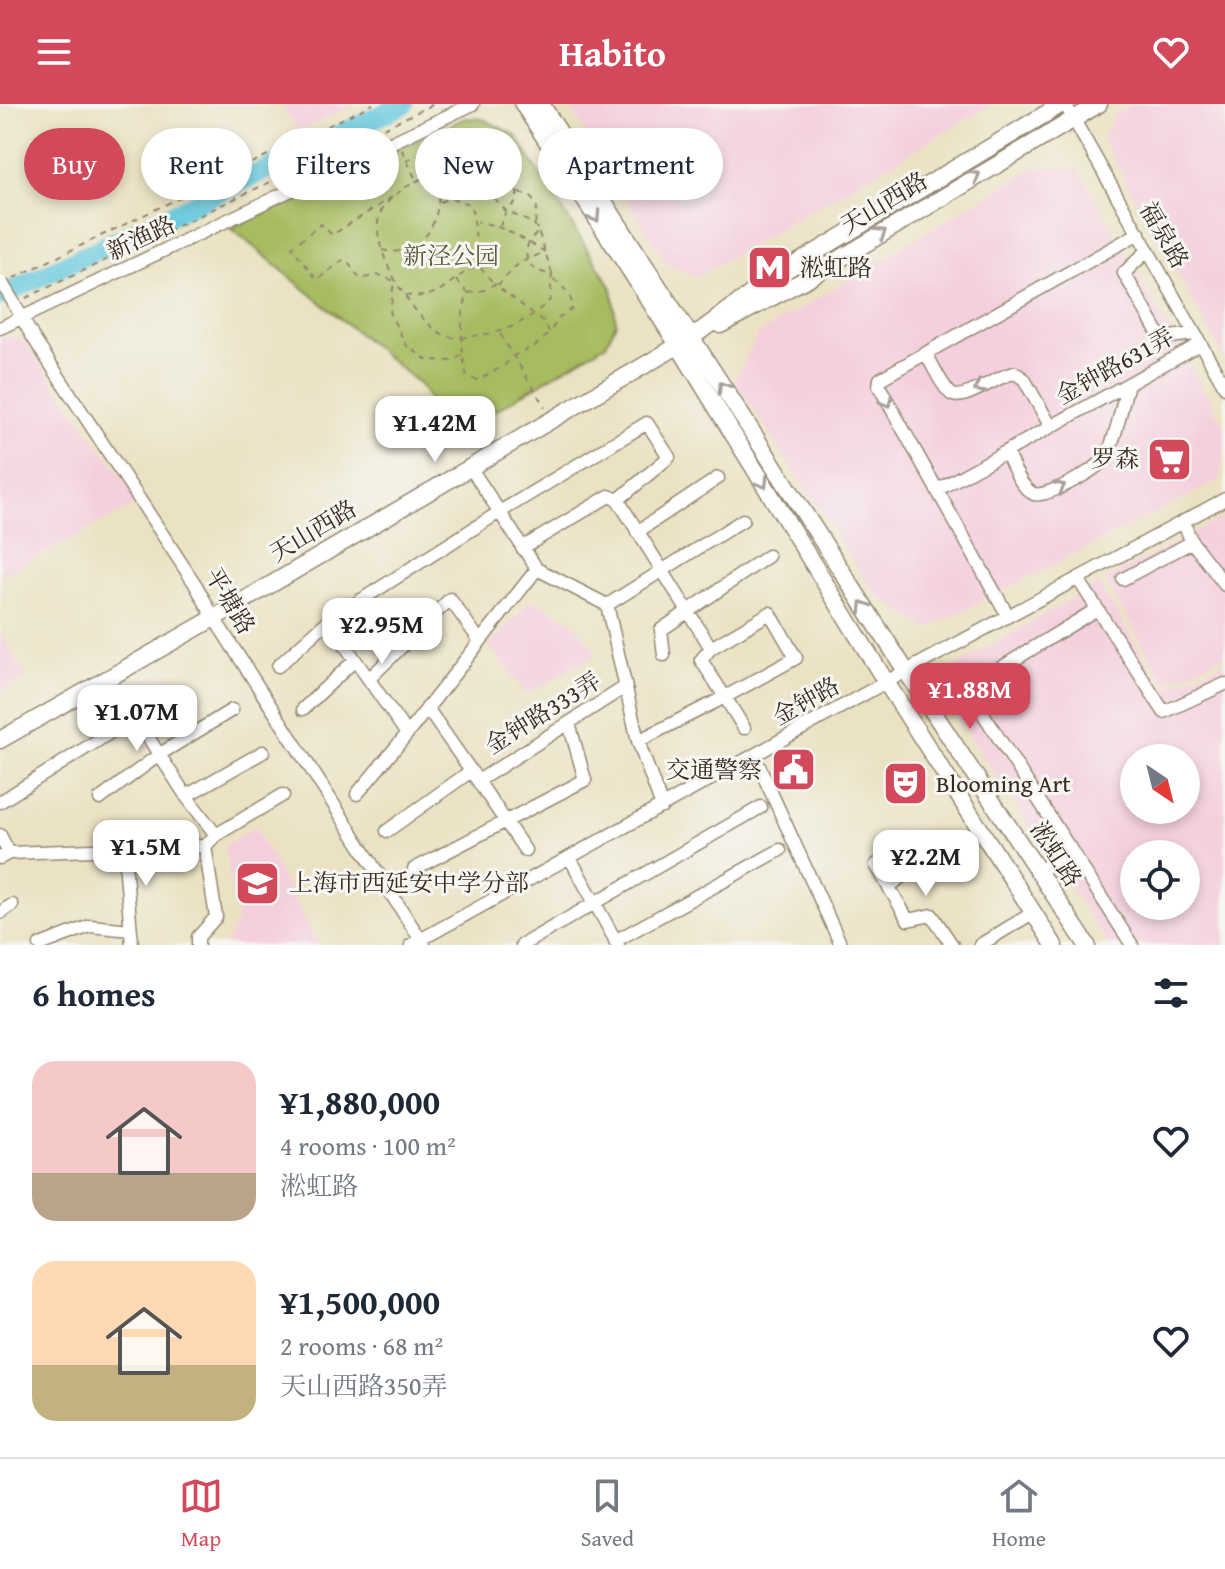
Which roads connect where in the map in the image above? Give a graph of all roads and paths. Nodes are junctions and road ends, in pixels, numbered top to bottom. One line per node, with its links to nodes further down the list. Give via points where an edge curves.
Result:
1 (373, 104): 36 (path)
2 (434, 104): 40 (path)
3 (473, 104): 8 (street, 新渔路)
4 (523, 104): 48 (main road, 淞虹路, one-way to 48)
5 (541, 104): 48 (main road, 淞虹路)
6 (1099, 104): 7 (main road, 天山西路)
7 (1067, 109): 25 (street, 福泉路); 48 (main road, 天山西路, via 808,278)
8 (399, 139)
9 (399, 144): 11 (path)
10 (415, 157): 11 (path)
11 (406, 160): 12 (path)
12 (415, 180)
13 (522, 193): 22 (path, via 531,196 537,208)
14 (271, 200): 42 (street, 新渔路)
15 (387, 200): 35 (path, via 332,235 321,224 292,247 317,280 343,260 360,279 379,275)
16 (391, 200): 27 (path, via 379,215)
17 (496, 200): 20 (path)
18 (517, 200): 20 (path)
19 (439, 202): 21 (path, via 449,198 470,204); 27 (path, via 430,230 419,243 404,252)
20 (506, 211): 22 (path); 23 (path)
21 (477, 222): 23 (path); 31 (path)
22 (534, 224): 24 (path)
23 (499, 227): 26 (path)
24 (539, 232): 26 (path); 28 (path)
25 (1139, 233): 29 (street, 福泉路); 49 (street)
26 (528, 242): 28 (path); 30 (path)
27 (382, 250): 35 (path)
28 (545, 252): 30 (path); 32 (path)
29 (1143, 253): 47 (street, 福泉路); 47 (street, via 1135,277 1171,335)
30 (527, 262): 32 (path, via 537,272); 37 (path)
31 (479, 266): 34 (path); 37 (path)
32 (552, 273): 33 (path)
33 (551, 278): 41 (path, via 550,300); 45 (path, via 562,285 573,308 558,318)
34 (456, 279): 38 (path); 39 (path, via 423,298)
35 (394, 281): 39 (path); 50 (path, via 390,314 407,346 427,360 454,361)
36 (1, 282): 42 (street, 平塘路, bridge)
37 (494, 284): 38 (path); 41 (path)
38 (468, 293): 46 (path)
39 (404, 295): 46 (path, via 437,332)
40 (28, 298)
41 (534, 314): 44 (path); 45 (path)
42 (23, 318): 43 (street, 新渔路); 78 (street, 平塘路)
43 (0, 328)
44 (500, 333): 46 (path); 51 (path)
45 (550, 333): 51 (path)
46 (464, 337): 50 (path)
47 (1198, 339): 52 (street, 金钟路631弄); 53 (street, 福泉路)
48 (684, 342): 54 (main road, 天山西路); 85 (main road, 淞虹路, one-way to 48); 87 (main road, 淞虹路, one-way to 87)
49 (926, 353): 55 (street, 金钟路631弄, one-way to 49, via 1024,379 1015,373 955,397); 59 (street, one-way to 59, via 880,379 879,386)
50 (462, 354): 51 (path, via 467,377 478,380)
51 (513, 356): 54 (path)
52 (1128, 384): 55 (street, 金钟路631弄); 56 (street, one-way to 52, via 1035,494 1047,494 1093,470 1106,456)
53 (1225, 387)
54 (552, 418): 57 (main road, 天山西路)
55 (1051, 427): 56 (street, 金钟路631弄)
56 (1006, 452): 59 (street, 金钟路631弄)
57 (470, 467): 62 (street); 78 (main road, 天山西路)
58 (718, 478): 65 (street)
59 (937, 490): 77 (street)
60 (1225, 499): 64 (street, 金钟路)
61 (618, 500): 62 (street, via 669,457 647,423); 65 (street); 67 (street, via 609,496)
62 (498, 513): 67 (street); 79 (street)
63 (743, 520): 70 (street)
64 (1183, 522): 66 (street); 71 (street, 金钟路)
65 (637, 532): 70 (street)
66 (1192, 542): 72 (street); 73 (street)
67 (522, 548): 69 (street)
68 (768, 556): 76 (street)
69 (537, 569): 74 (street); 80 (street)
70 (662, 571): 74 (street); 76 (street)
71 (1078, 579): 75 (street); 77 (street, 金钟路)
72 (1123, 579)
73 (1225, 585)
74 (607, 605): 89 (street, 金钟路333弄)
75 (1097, 609): 88 (street, via 1164,712); 115 (street, via 986,677 982,712)
76 (687, 610): 81 (street); 82 (street, via 661,630)
77 (1008, 616): 85 (street, 金钟路)
78 (214, 618): 97 (main road, 天山西路); 129 (street, 平塘路)
79 (328, 621): 83 (street); 84 (street)
80 (480, 641): 86 (street, via 450,599); 91 (street)
81 (711, 648): 90 (street, via 701,660); 90 (street, via 770,613 796,658)
82 (664, 655)
83 (355, 660): 86 (street); 92 (street)
84 (278, 666)
85 (906, 671): 87 (street, 金钟路); 122 (main road, 淞虹路)
86 (369, 679): 96 (street)
87 (886, 682): 101 (street, 金钟路); 126 (main road, 淞虹路)
88 (1225, 684)
89 (625, 687): 94 (street, 金钟路333弄); 98 (street, 金钟路333弄)
90 (725, 697): 95 (street); 98 (street)
91 (427, 708): 96 (street); 102 (street, 金钟路333弄)
92 (303, 709)
93 (232, 710): 100 (street)
94 (569, 723): 102 (street, 金钟路333弄); 110 (street, via 585,780)
95 (744, 728)
96 (407, 734): 103 (street)
97 (0, 740)
98 (638, 741): 108 (street, 金钟路333弄)
99 (263, 752): 105 (street)
100 (160, 754): 105 (street); 106 (street); 107 (street, via 135,717)
101 (754, 755): 108 (street, 金钟路); 135 (street)
102 (474, 776): 110 (street); 111 (street)
103 (357, 794)
104 (283, 795): 113 (street)
105 (186, 796): 113 (street)
106 (100, 799)
107 (0, 802)
108 (662, 807): 120 (street, 金钟路)
109 (761, 807): 124 (street)
110 (505, 824): 117 (street); 121 (street)
111 (387, 831)
112 (0, 835): 119 (street)
113 (216, 835): 114 (street)
114 (205, 846): 116 (street); 133 (street, via 216,917 198,937)
115 (1070, 848): 122 (street); 140 (street)
116 (124, 849): 119 (street); 128 (street)
117 (525, 850)
118 (780, 850): 130 (street)
119 (4, 855)
120 (570, 858): 124 (street); 129 (street, 金钟路)
121 (414, 869)
122 (1039, 872): 139 (main road, 淞虹路)
123 (889, 887): 136 (street, via 908,920 932,915)
124 (595, 902): 130 (street); 134 (street)
125 (12, 905): 127 (street)
126 (1034, 912): 137 (street); 138 (main road, 淞虹路)
127 (0, 913)
128 (131, 930): 131 (street, via 90,926); 132 (street)
129 (418, 943)
130 (617, 943)
131 (40, 945)
132 (132, 945)
133 (198, 945)
134 (522, 945)
135 (839, 945)
136 (952, 945)
137 (980, 945)
138 (1054, 945)
139 (1087, 945)
140 (1132, 945)

